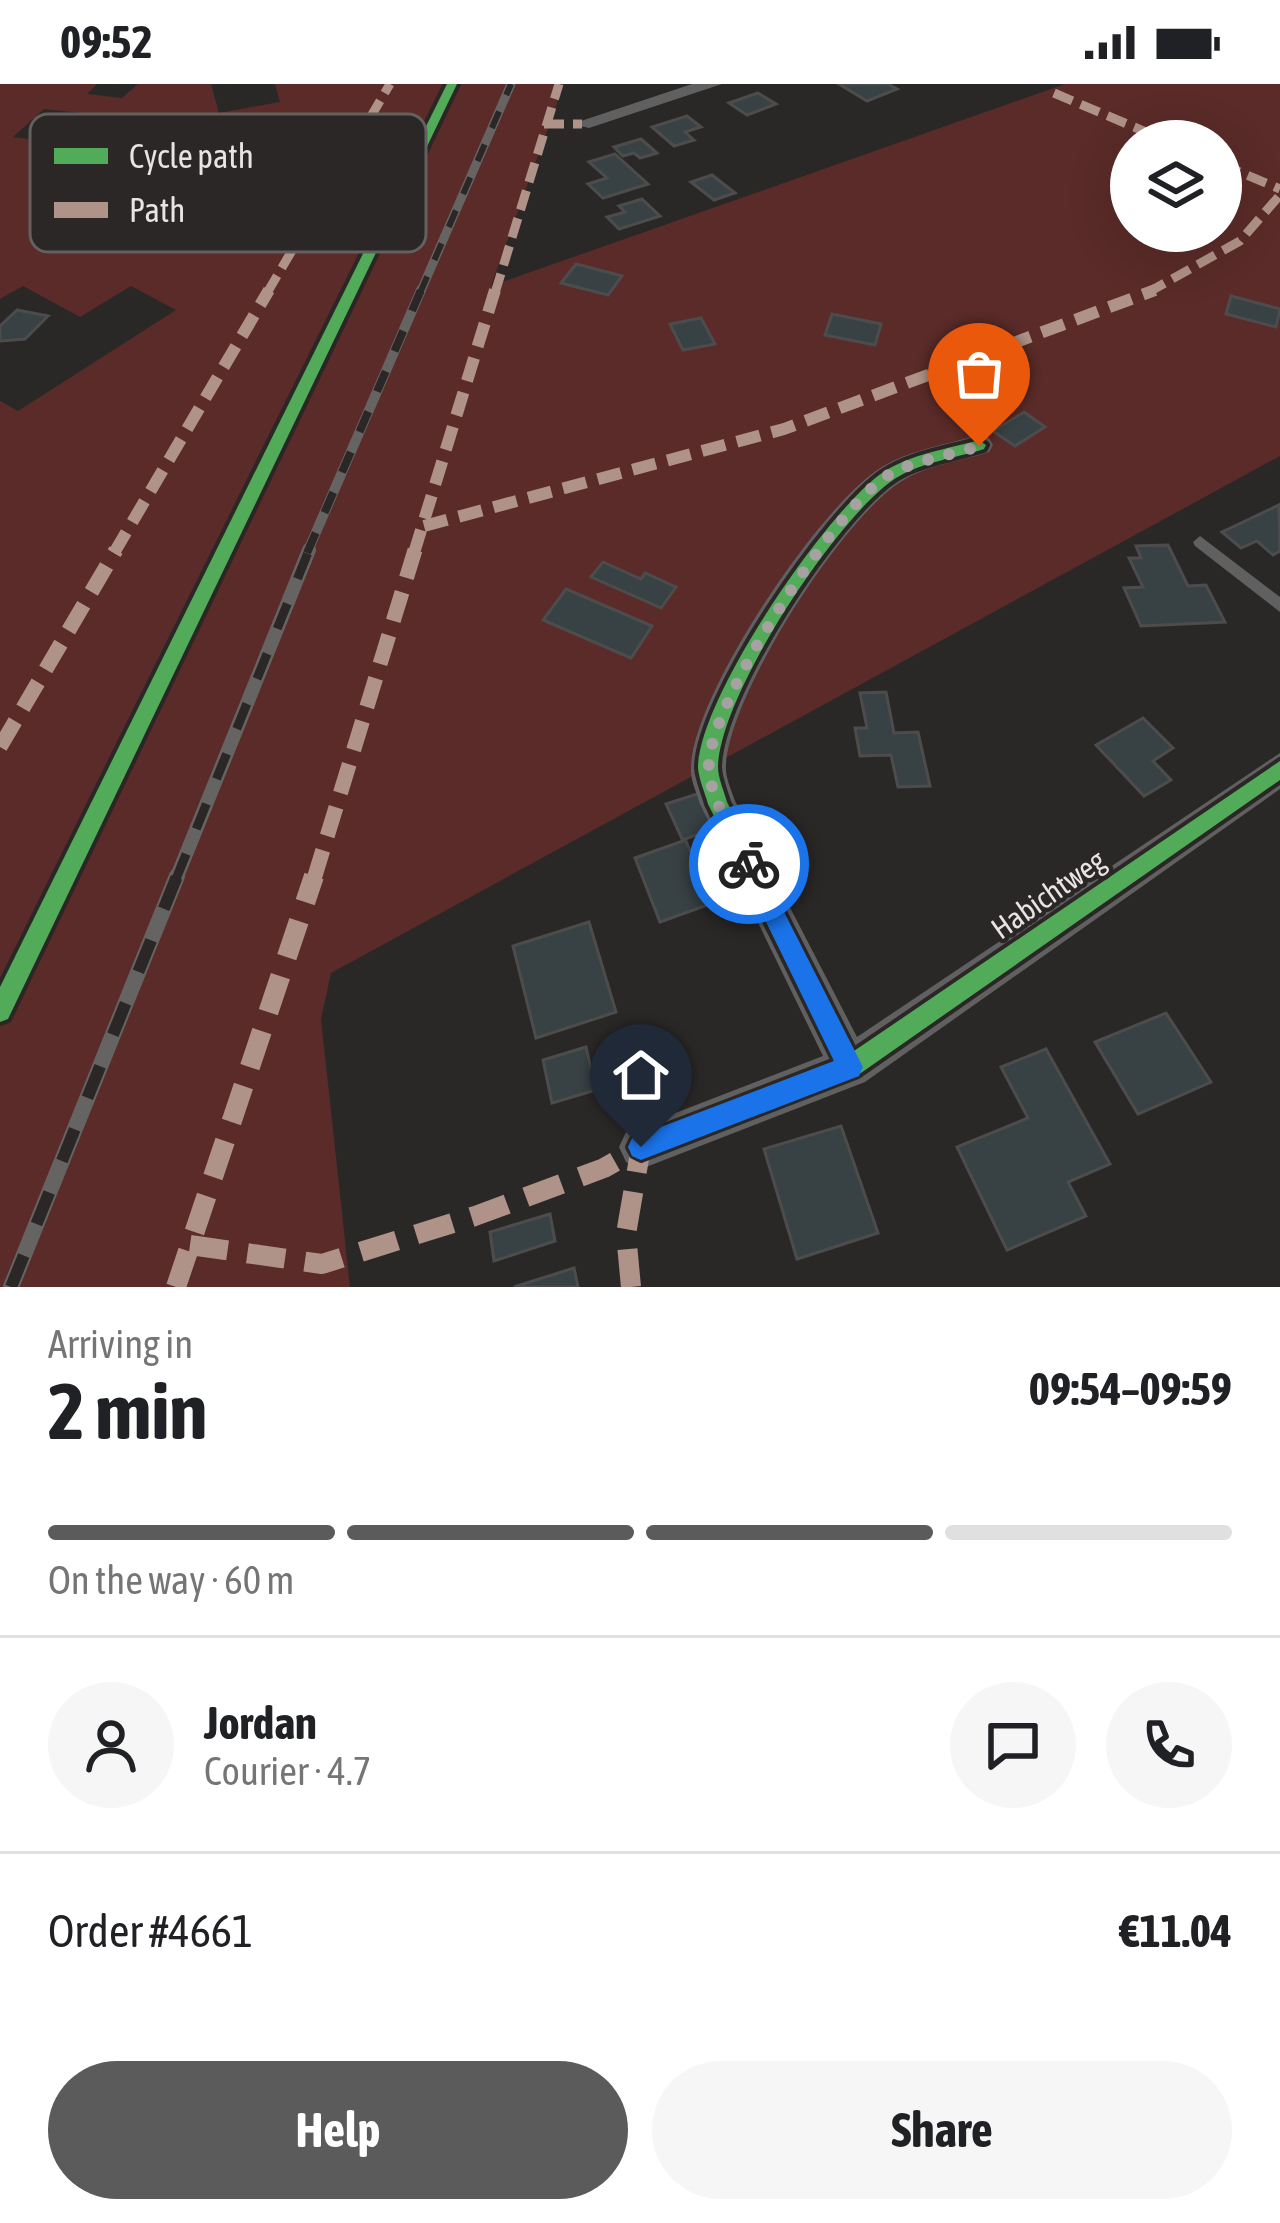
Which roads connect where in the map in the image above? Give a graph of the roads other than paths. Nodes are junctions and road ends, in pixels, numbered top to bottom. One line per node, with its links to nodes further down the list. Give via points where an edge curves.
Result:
1 (712, 84): 2 (street)
2 (582, 124)
3 (979, 446): 7 (street, via 889,475 831,530 746,667 708,768 718,804)
4 (1200, 542): 5 (lane)
5 (1280, 606)
6 (1280, 769): 7 (street, Habichtweg)
7 (850, 1067): 8 (street, Habichtweg)
8 (641, 1147)

